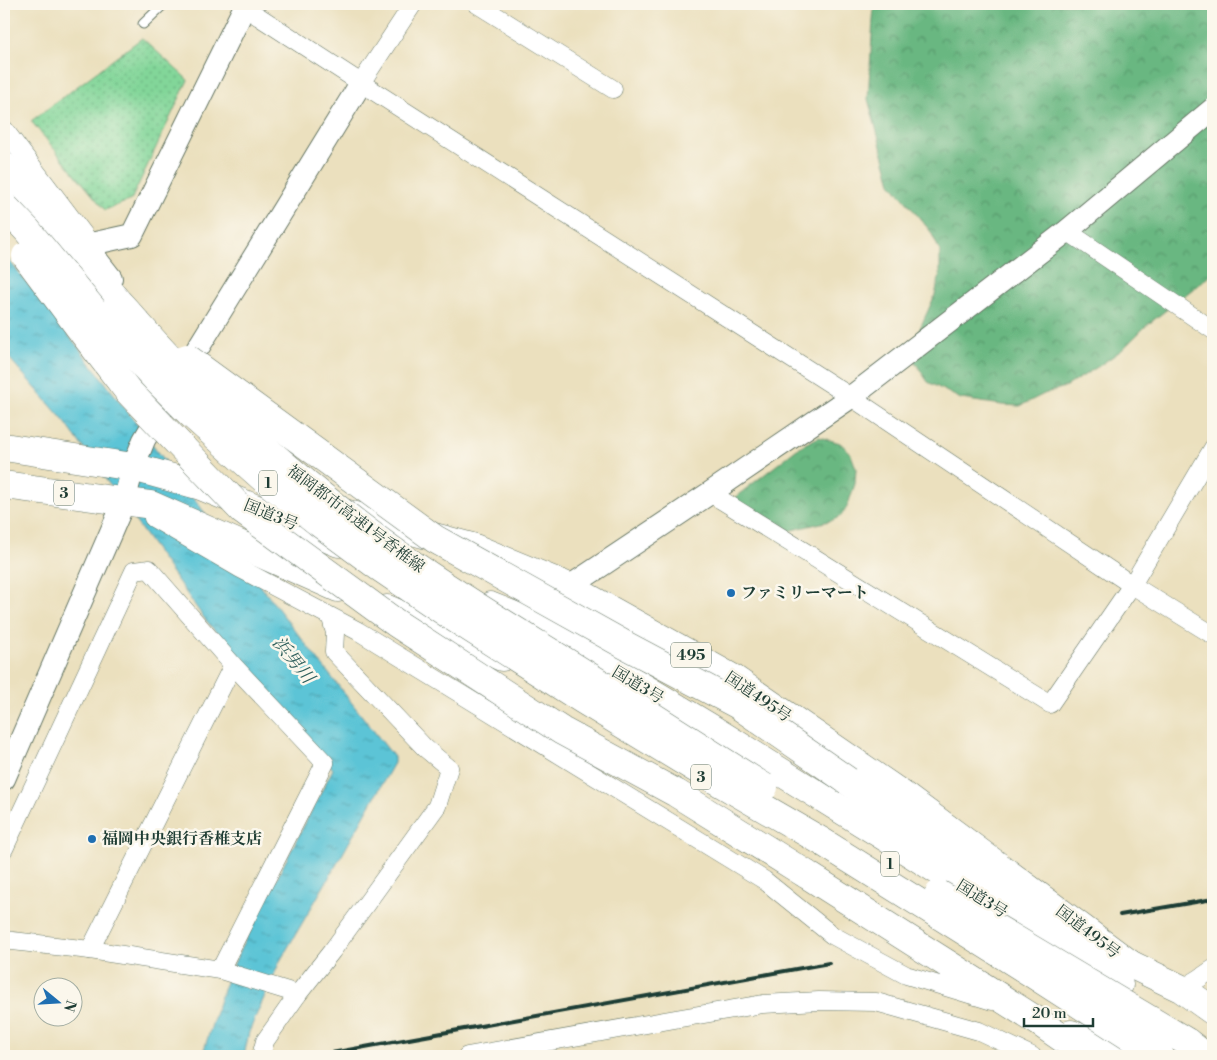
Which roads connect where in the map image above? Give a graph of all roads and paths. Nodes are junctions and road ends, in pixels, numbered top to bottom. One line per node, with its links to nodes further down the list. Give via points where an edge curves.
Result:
1 (164, 4): 5 (lane)
2 (413, 4): 6 (street)
3 (477, 4): 7 (street)
4 (245, 5): 6 (street); 14 (street, via 132,234)
5 (143, 24)
6 (361, 83): 17 (street); 18 (street)
7 (613, 89)
8 (1213, 109): 13 (street)
9 (4, 129): 14 (street)
10 (4, 166): 15 (highway, 福岡都市高速1号香椎線 / 1)
11 (4, 206): 31 (highway, 福岡都市高速1号香椎線 / 1, bridge, via 130,352 190,413 264,479 318,522 451,616)
12 (4, 224): 43 (highway, bridge, via 128,391 243,511 396,623 546,720 676,793)
13 (1067, 231): 16 (street); 18 (street)
14 (91, 244): 17 (street, via 97,260)
15 (118, 302): 31 (highway, 福岡都市高速1号香椎線 / 1, bridge, via 171,361 278,460 392,550); 39 (highway, bridge, via 163,340 435,539 738,705)
16 (1213, 330)
17 (181, 376): 21 (street)
18 (851, 397): 24 (street); 26 (street)
19 (4, 448): 21 (highway, 国道3号 / 3)
20 (1213, 448): 26 (street)
21 (132, 467): 22 (highway, 国道3号 / 3); 25 (street)
22 (195, 479): 27 (highway, 国道495号 / 495, via 472,547); 39 (highway, 国道3号 / 3, via 543,627 885,837)
23 (4, 484): 25 (highway, 3)
24 (710, 494): 26 (street, via 1050,704); 27 (street)
25 (124, 502): 28 (street); 32 (street); 51 (highway, 3, via 151,505 516,664 866,874)
26 (1132, 585): 29 (street)
27 (569, 587): 39 (highway, 国道495号 / 495, via 734,679 901,794)
28 (331, 618): 41 (street, via 335,633 334,652 425,748 449,768 438,806); 48 (street, via 358,631 764,880 832,935 906,975 1005,1005)
29 (1213, 636)
30 (233, 665): 34 (street, via 148,569 134,571); 36 (street); 38 (street, via 325,763)
31 (590, 690): 52 (highway, 1, bridge, via 695,768 821,841); 53 (highway, 1, bridge, via 717,758 1187,1042)
32 (9, 755): 33 (street)
33 (4, 779)
34 (4, 849)
35 (4, 940): 36 (street)
36 (90, 950): 38 (street)
37 (1213, 969): 40 (street)
38 (220, 970): 41 (street)
39 (1124, 974): 40 (highway, 国道495号 / 495); 44 (highway, 国道3号 / 3)
40 (1182, 989): 42 (highway, 国道495号 / 495)
41 (298, 994): 45 (street, via 264,1041)
42 (1213, 1011)
43 (1039, 1022): 49 (highway); 50 (highway)
44 (1213, 1052)
45 (261, 1056)
46 (467, 1056): 47 (street, via 675,1018 753,1006 819,1001 876,1002 979,1031)
47 (1032, 1056)
48 (1081, 1056)
49 (1088, 1056)
50 (1125, 1056)
51 (1147, 1056)
52 (1160, 1056)
53 (1205, 1056)

